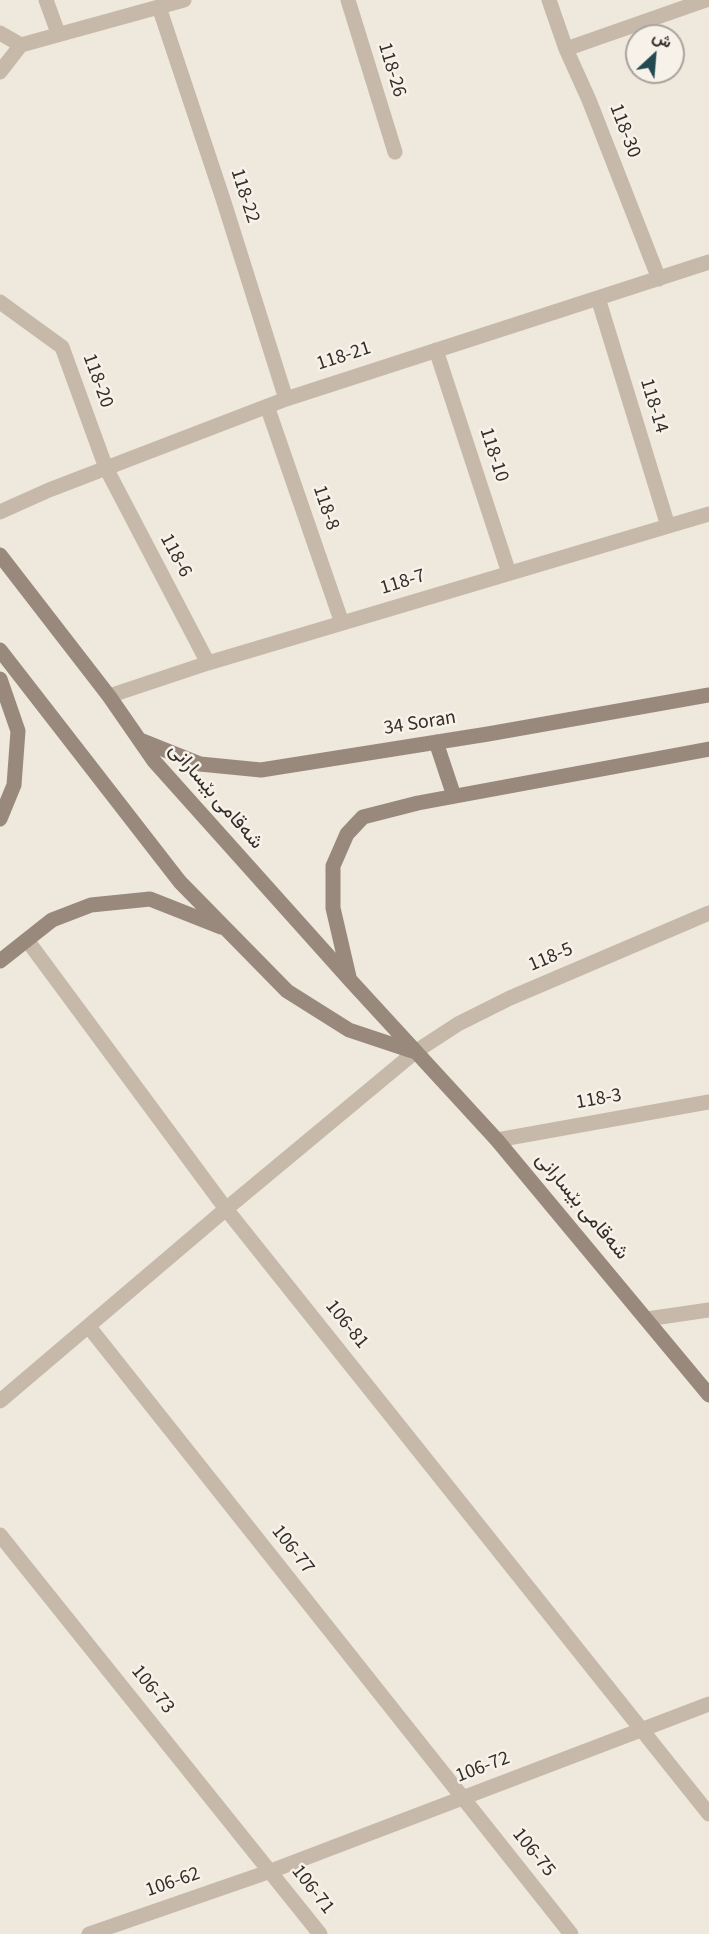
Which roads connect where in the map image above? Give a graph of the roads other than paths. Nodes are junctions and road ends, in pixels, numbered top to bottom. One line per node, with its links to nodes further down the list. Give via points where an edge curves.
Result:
1 (46, 0): 8 (street)
2 (184, 0): 6 (street)
3 (348, 0): 12 (street, 118-26)
4 (549, 0): 10 (street, 118-30)
5 (706, 0): 10 (street)
6 (159, 7): 8 (street); 18 (street, 118-22)
7 (0, 33): 9 (street)
8 (58, 33): 9 (street)
9 (21, 45): 11 (street)
10 (566, 49): 14 (street, 118-30)
11 (0, 72)
12 (395, 152)
13 (709, 262): 14 (street, 118-21)
14 (658, 279): 15 (street, 118-21)
15 (598, 298): 17 (street, 118-21); 23 (street, 118-14)
16 (0, 302): 20 (street, 118-20, via 62,347)
17 (436, 350): 18 (street, 118-21); 25 (street, 118-10)
18 (286, 399): 19 (street, 118-21)
19 (267, 406): 20 (street, 118-21); 26 (street, 118-8)
20 (106, 468): 21 (street, 118-21); 28 (street, 118-6)
21 (0, 512)
22 (709, 514): 23 (street, 118-7)
23 (668, 526): 25 (street, 118-7)
24 (0, 555): 31 (main road, شەقامی بێسارانی)
25 (510, 573): 26 (street, 118-7)
26 (342, 623): 28 (street, 118-7)
27 (0, 650): 38 (main road, شەقامی بێسارانی, via 180,882)
28 (208, 663): 31 (street, 118-7)
29 (0, 679): 36 (main road, via 18,731 14,785)
30 (709, 695): 33 (main road, 34 Soran)
31 (109, 696): 32 (main road, شەقامی بێسارانی)
32 (140, 740): 33 (main road, 34 Soran, via 200,764 261,770); 41 (main road, شەقامی بێسارانی, via 154,761)
33 (436, 742): 35 (main road)
34 (709, 749): 35 (main road)
35 (454, 796): 41 (main road, via 363,817 347,834 333,866 333,908)
36 (0, 819)
37 (709, 913): 42 (street, 118-5, via 510,998)
38 (227, 930): 39 (main road, via 150,899 91,905 52,920); 42 (main road, شەقامی بێسارانی, via 286,991 349,1030)
39 (27, 940): 40 (main road); 45 (street, 106-81)
40 (0, 961)
41 (350, 980): 42 (main road, شەقامی بێسارانی)
42 (415, 1052): 44 (main road, شەقامی بێسارانی); 45 (street, 118-5)
43 (709, 1102): 44 (street, 118-3)
44 (497, 1140): 47 (main road, شەقامی بێسارانی)
45 (226, 1209): 48 (street, 118-5); 53 (street, 106-81)
46 (709, 1310): 47 (street)
47 (647, 1319): 49 (main road, شەقامی بێسارانی)
48 (89, 1327): 50 (street, 118-5); 54 (street, 106-77)
49 (709, 1395)
50 (0, 1401)
51 (0, 1535): 56 (street, 106-73)
52 (709, 1704): 53 (street, 106-72)
53 (642, 1730): 54 (street, 106-72); 55 (street, 106-81)
54 (463, 1798): 56 (street, 106-72); 59 (street, 106-75)
55 (709, 1814)
56 (271, 1871): 57 (street, 106-62); 58 (street, 106-71)
57 (96, 1933)
58 (320, 1934)
59 (571, 1934)

